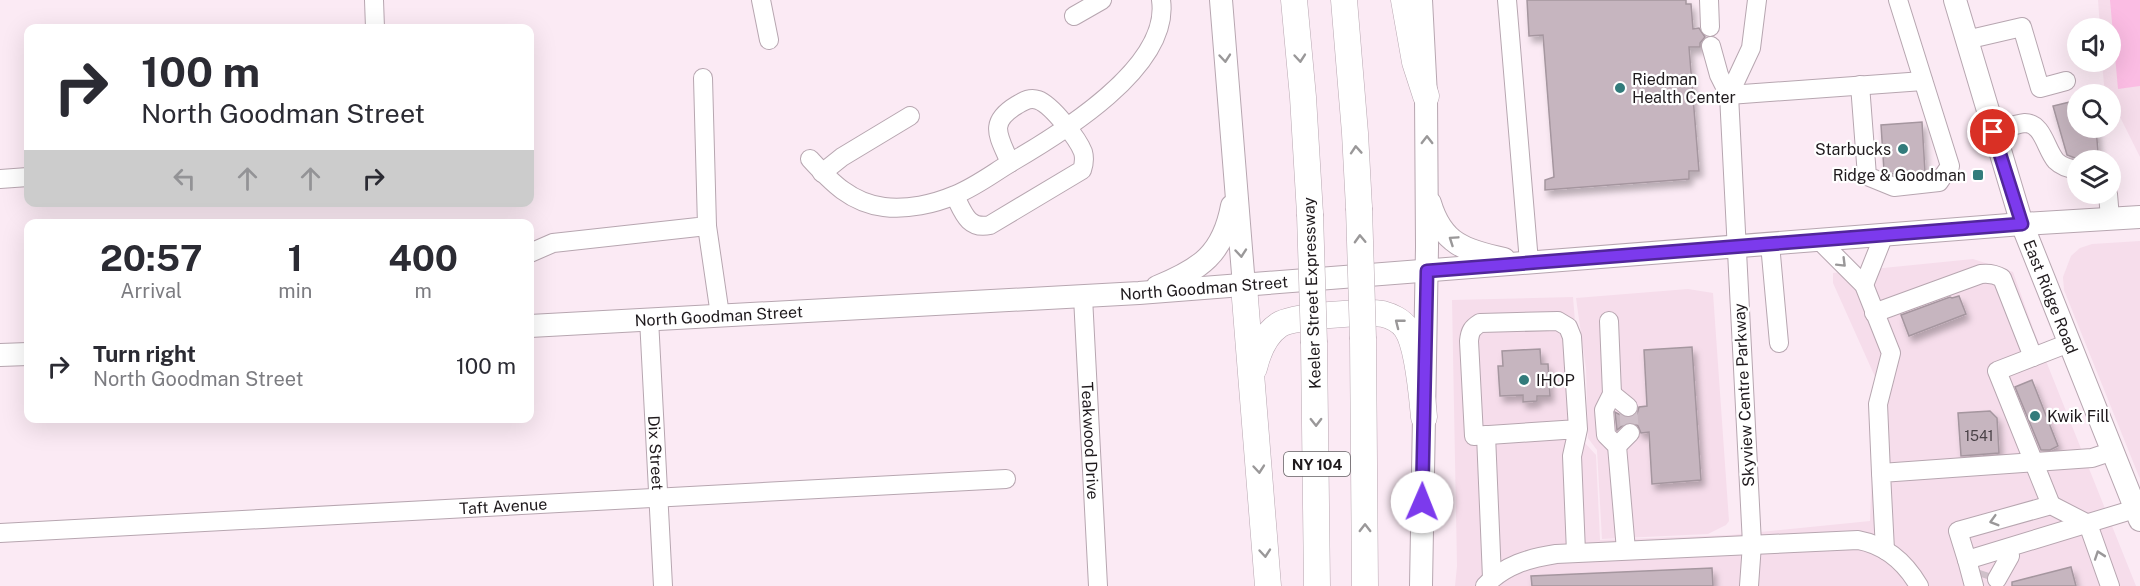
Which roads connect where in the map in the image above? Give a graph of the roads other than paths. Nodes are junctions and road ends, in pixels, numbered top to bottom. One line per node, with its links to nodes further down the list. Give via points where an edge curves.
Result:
1 (374, 0): 16 (street)
2 (761, 0): 18 (street)
3 (1102, 0): 15 (street)
4 (1161, 0): 28 (street, via 1160,25 1149,50 1089,112)
5 (1221, 0): 36 (main road, one-way to 36)
6 (1294, 0): 91 (highway, Keeler Street Expressway / NY 104, one-way to 91, bridge, via 1310,214)
7 (1344, 0): 92 (highway, NY 104, one-way to 7, bridge, via 1359,208)
8 (1404, 0): 26 (highway, via 1415,62)
9 (1421, 0): 26 (main road)
10 (1507, 0): 49 (street)
11 (1709, 0): 17 (street)
12 (1757, 0): 25 (street, via 1750,48)
13 (1898, 0): 22 (street)
14 (1955, 0): 19 (main road, East Ridge Road)
15 (1074, 16)
16 (375, 24)
17 (1710, 27)
18 (769, 40)
19 (1966, 40): 23 (street, via 2022,27 2040,88); 29 (main road, East Ridge Road)
20 (1711, 46): 25 (street)
21 (703, 78): 43 (street)
22 (1923, 81): 24 (street); 24 (street, via 1950,166 1939,182 1894,186 1867,176)
23 (2066, 81)
24 (1860, 85): 25 (street)
25 (1729, 95): 47 (street, Skyview Centre Parkway)
26 (1426, 96): 37 (main road, one-way to 26)
27 (910, 116): 33 (street)
28 (1067, 128): 31 (street); 31 (street, via 1036,98 1004,113 997,122 998,133); 38 (street, via 1082,150 1082,171 990,225 980,227 971,223)
29 (1993, 132): 32 (street, via 2031,124 2039,130 2056,161); 42 (main road, East Ridge Road)
30 (810, 159): 33 (street)
31 (1010, 163): 38 (street)
32 (2067, 168)
33 (822, 173): 38 (street, via 847,195 881,207 910,207)
34 (24, 177): 35 (street)
35 (0, 179)
36 (1235, 181): 52 (main road, one-way to 52); 53 (main road, via 1229,221 1216,250 1186,273)
37 (1427, 184): 49 (main road, one-way to 37, via 1480,253 1449,239 1437,221); 50 (main road)
38 (955, 196)
39 (2109, 204): 41 (street)
40 (2140, 217): 41 (main road, North Goodman Street)
41 (2110, 218): 42 (main road, North Goodman Street)
42 (2022, 224): 44 (main road, North Goodman Street); 60 (main road, East Ridge Road)
43 (707, 226): 48 (street, via 553,243); 56 (street)
44 (1884, 235): 45 (main road, North Goodman Street); 51 (street)
45 (1819, 240): 46 (main road, North Goodman Street); 51 (street, one-way to 51)
46 (1770, 244): 47 (main road, North Goodman Street); 61 (street)
47 (1737, 247): 49 (main road, North Goodman Street); 81 (street, Skyview Centre Parkway)
48 (534, 251)
49 (1529, 262): 50 (main road, North Goodman Street)
50 (1427, 271): 52 (main road, North Goodman Street); 68 (main road)
51 (1864, 285): 55 (street)
52 (1244, 286): 53 (main road, North Goodman Street); 65 (highway)
53 (1140, 293): 54 (main road, North Goodman Street)
54 (1083, 297): 56 (main road, North Goodman Street); 89 (street, Teakwood Drive)
55 (1874, 314): 64 (street, via 1981,274 1996,275 2002,278); 73 (street, via 1891,354 1878,404)
56 (720, 315): 57 (main road, North Goodman Street)
57 (649, 319): 59 (main road, North Goodman Street); 75 (street, Dix Street)
58 (1609, 321): 66 (street)
59 (534, 326)
60 (2069, 343): 64 (street); 71 (main road, East Ridge Road)
61 (1779, 344)
62 (24, 354): 63 (main road)
63 (0, 355)
64 (2033, 357): 72 (street, via 1997,371)
65 (1252, 390): 68 (highway, one-way to 65, via 1409,332 1399,321 1380,314 1300,318 1278,326 1259,350); 90 (highway, one-way to 90)
66 (1612, 393): 67 (street); 82 (street, via 1604,410 1605,427 1606,435 1623,440)
67 (1628, 407)
68 (1424, 417): 93 (main road)
69 (1578, 429): 70 (street); 70 (street, via 1572,337 1568,327 1558,321 1480,324 1470,332 1469,341 1474,436); 84 (street, via 1572,456)
70 (1486, 435): 87 (street)
71 (2112, 451): 72 (street, via 2091,458); 77 (main road, East Ridge Road)
72 (2034, 463): 73 (street); 76 (street)
73 (1881, 474): 83 (street)
74 (1006, 479): 75 (street, Taft Avenue)
75 (658, 496): 79 (street, Taft Avenue); 88 (street, Dix Street)
76 (2051, 505): 78 (street); 85 (street, one-way to 85, via 1958,531)
77 (2138, 514): 78 (street)
78 (2088, 524): 80 (street); 96 (street, one-way to 78)
79 (0, 533)
80 (2035, 540): 85 (street); 86 (street, via 2022,552 1989,563)
81 (1752, 544): 82 (street); 83 (street, via 1858,540); 94 (street, Skyview Centre Parkway)
82 (1626, 550): 84 (street)
83 (1885, 550): 95 (street, via 1903,563)
84 (1576, 552): 87 (street, via 1528,559)
85 (1967, 560): 86 (street)
86 (1986, 581)
87 (1489, 582)
88 (663, 586)
89 (1098, 586)
90 (1268, 586)
91 (1317, 586)
92 (1365, 586)
93 (1421, 586)
94 (1749, 586)
95 (1919, 586)
96 (2110, 586)

